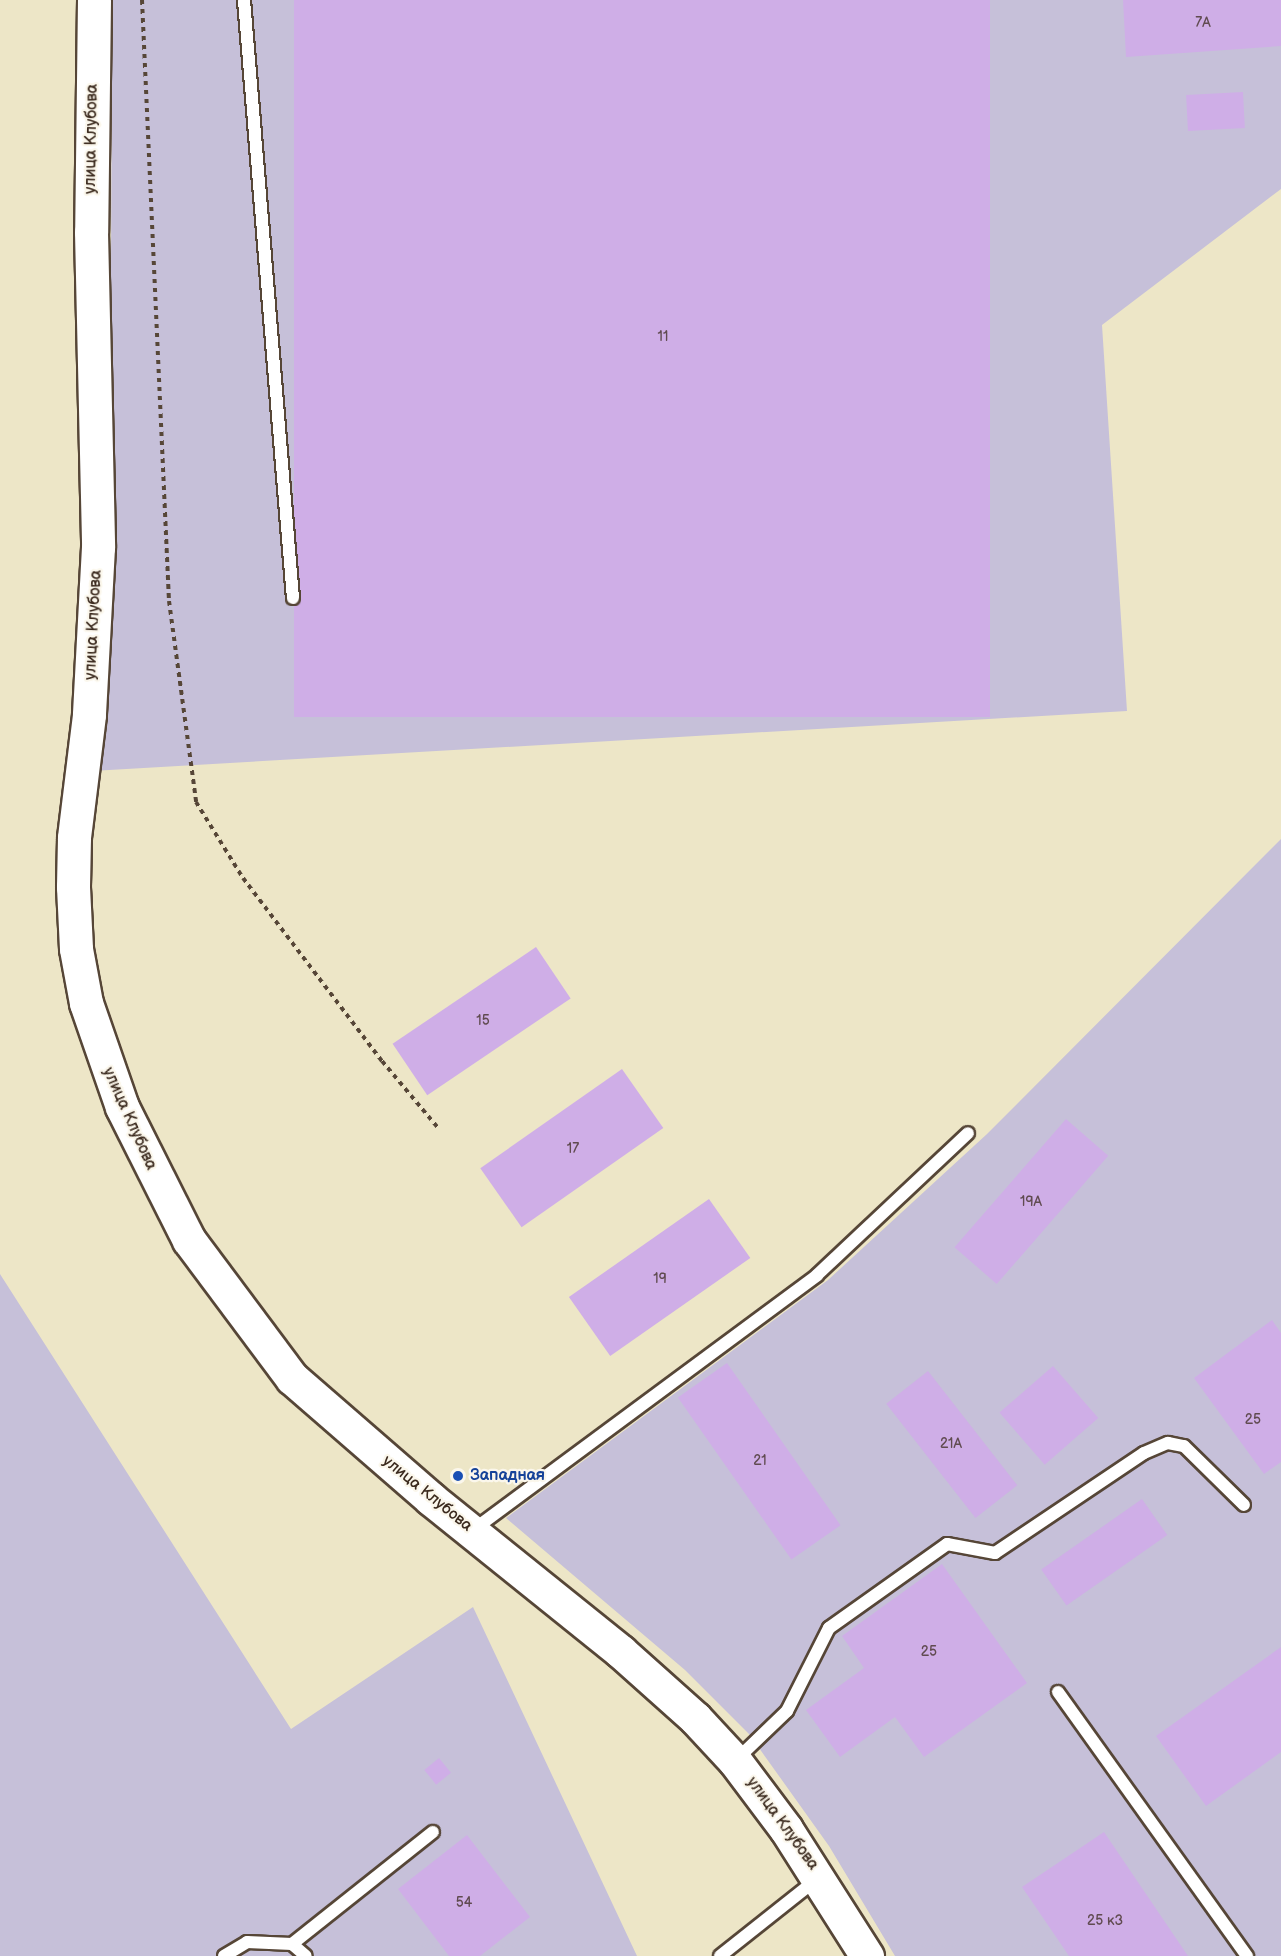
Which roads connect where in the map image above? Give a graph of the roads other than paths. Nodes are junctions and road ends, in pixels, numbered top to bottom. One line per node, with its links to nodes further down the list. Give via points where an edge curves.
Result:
1 (94, 0): 6 (main road, улица Клубова, via 91,232 98,547 89,715 73,868 76,949 86,1003 122,1107 167,1201 252,1329 292,1378)
2 (244, 0): 3 (lane)
3 (293, 598)
4 (968, 1132): 6 (lane, via 817,1275)
5 (1244, 1505): 8 (lane, via 1184,1446 1168,1443 1144,1453 994,1553 947,1544 829,1628 787,1711)
6 (472, 1531): 8 (main road, улица Клубова, via 659,1684)
7 (1059, 1692): 16 (lane)
8 (735, 1761): 10 (main road, улица Клубова)
9 (434, 1832): 11 (lane)
10 (820, 1876): 14 (lane); 15 (main road, улица Клубова)
11 (292, 1944): 12 (lane, via 247,1942); 13 (lane)
12 (224, 1956)
13 (306, 1956)
14 (720, 1956)
15 (867, 1956)
16 (1247, 1956)

